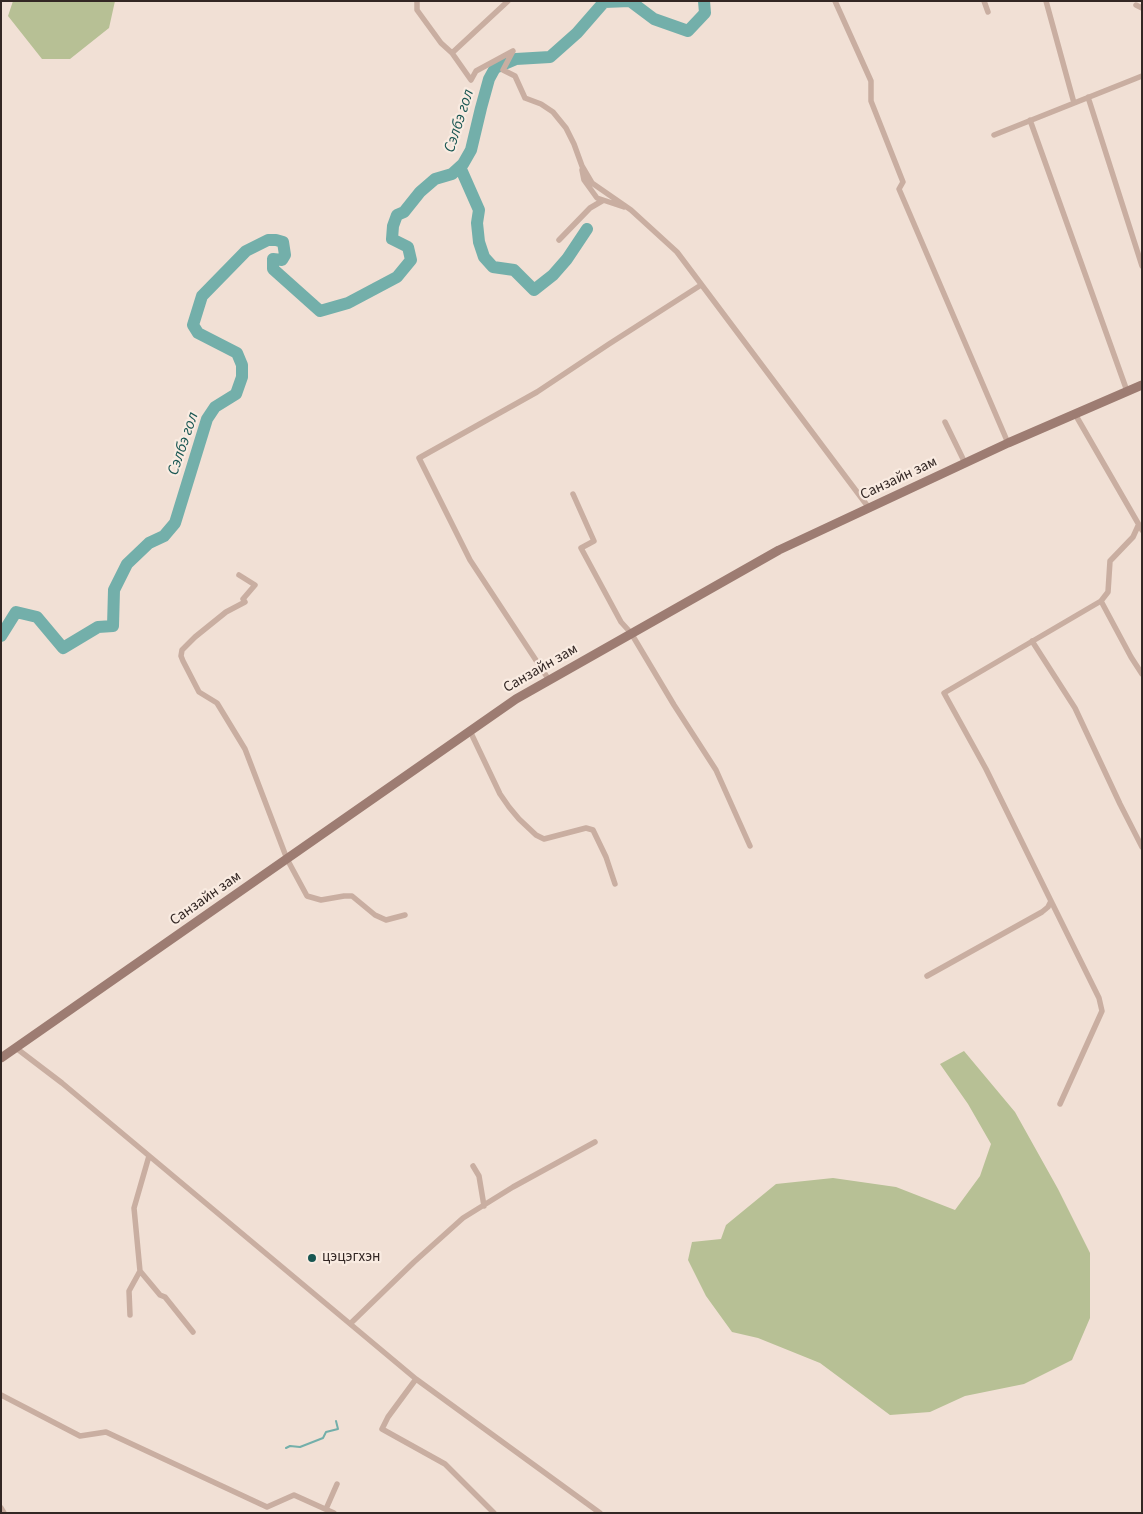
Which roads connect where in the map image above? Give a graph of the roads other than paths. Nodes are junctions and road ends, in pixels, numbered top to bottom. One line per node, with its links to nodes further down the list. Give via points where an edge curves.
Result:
1 (417, 1): 7 (street, via 417,10 441,44)
2 (508, 1): 7 (street)
3 (835, 1): 23 (street, via 871,81 871,101 902,182 899,189)
4 (984, 1): 6 (street)
5 (1046, 1): 10 (street)
6 (988, 12)
7 (452, 53): 13 (street, via 471,80 476,71 514,51 503,70 515,76 525,98 553,112 574,144)
8 (1142, 76): 9 (street)
9 (1088, 97): 10 (street); 17 (street)
10 (1074, 103): 11 (street)
11 (1030, 120): 12 (street); 20 (street)
12 (994, 135)
13 (582, 166): 14 (street, via 589,189); 15 (street, via 592,183)
14 (602, 201): 15 (street); 16 (street)
15 (630, 210): 18 (street, via 676,252)
16 (559, 240)
17 (1142, 266)
18 (701, 285): 26 (street); 33 (street, via 537,392 419,458 470,560)
19 (1142, 384): 20 (main road, Санзайн зам)
20 (1127, 391): 21 (main road, Санзайн зам)
21 (1075, 414): 23 (main road, Санзайн зам); 27 (street)
22 (945, 422): 24 (street)
23 (1008, 443): 24 (main road, Санзайн зам)
24 (965, 463): 26 (main road, Санзайн зам)
25 (573, 494): 30 (street, via 594,541 581,548 621,622)
26 (869, 508): 30 (main road, Санзайн зам, via 780,550)
27 (1140, 528): 29 (street, via 1110,561 1108,592)
28 (239, 575): 37 (street, via 255,585 243,599 245,602 226,612 195,637 182,650 181,656 199,692 217,703 245,749)
29 (1101, 601): 31 (street); 32 (street)
30 (631, 633): 33 (main road, Санзайн зам); 35 (street, via 716,770)
31 (1032, 641): 36 (street, via 1075,708); 39 (street, via 944,693 986,769)
32 (1142, 674)
33 (549, 680): 34 (main road, Санзайн зам, via 516,698)
34 (470, 731): 37 (main road, Санзайн зам); 38 (street, via 500,794 519,819 544,839 586,828 593,830)
35 (750, 846)
36 (1142, 847)
37 (287, 859): 40 (street, via 308,896 321,900 352,896 386,920); 42 (main road, Санзайн зам)
38 (615, 884)
39 (1051, 901): 41 (street, via 1042,912); 44 (street, via 1099,998 1102,1011)
40 (405, 915)
41 (927, 976)
42 (16, 1048): 43 (main road, Санзайн зам); 46 (street)
43 (1, 1058)
44 (1060, 1104)
45 (596, 1142): 48 (street)
46 (149, 1156): 49 (street, via 134,1208); 51 (street)
47 (473, 1166): 48 (street, via 479,1176)
48 (484, 1206): 51 (street, via 463,1218)
49 (140, 1271): 50 (street, via 129,1291); 52 (street)
50 (130, 1314)
51 (351, 1323): 53 (street)
52 (193, 1332)
53 (416, 1379): 60 (street, via 382,1429 445,1464); 61 (street)
54 (1, 1395): 57 (street, via 80,1436 106,1432 267,1507 294,1495)
55 (337, 1484): 57 (street)
56 (1, 1508): 58 (street)
57 (323, 1510): 59 (street)
58 (4, 1513)
59 (334, 1513)
60 (494, 1513)
61 (600, 1513)

